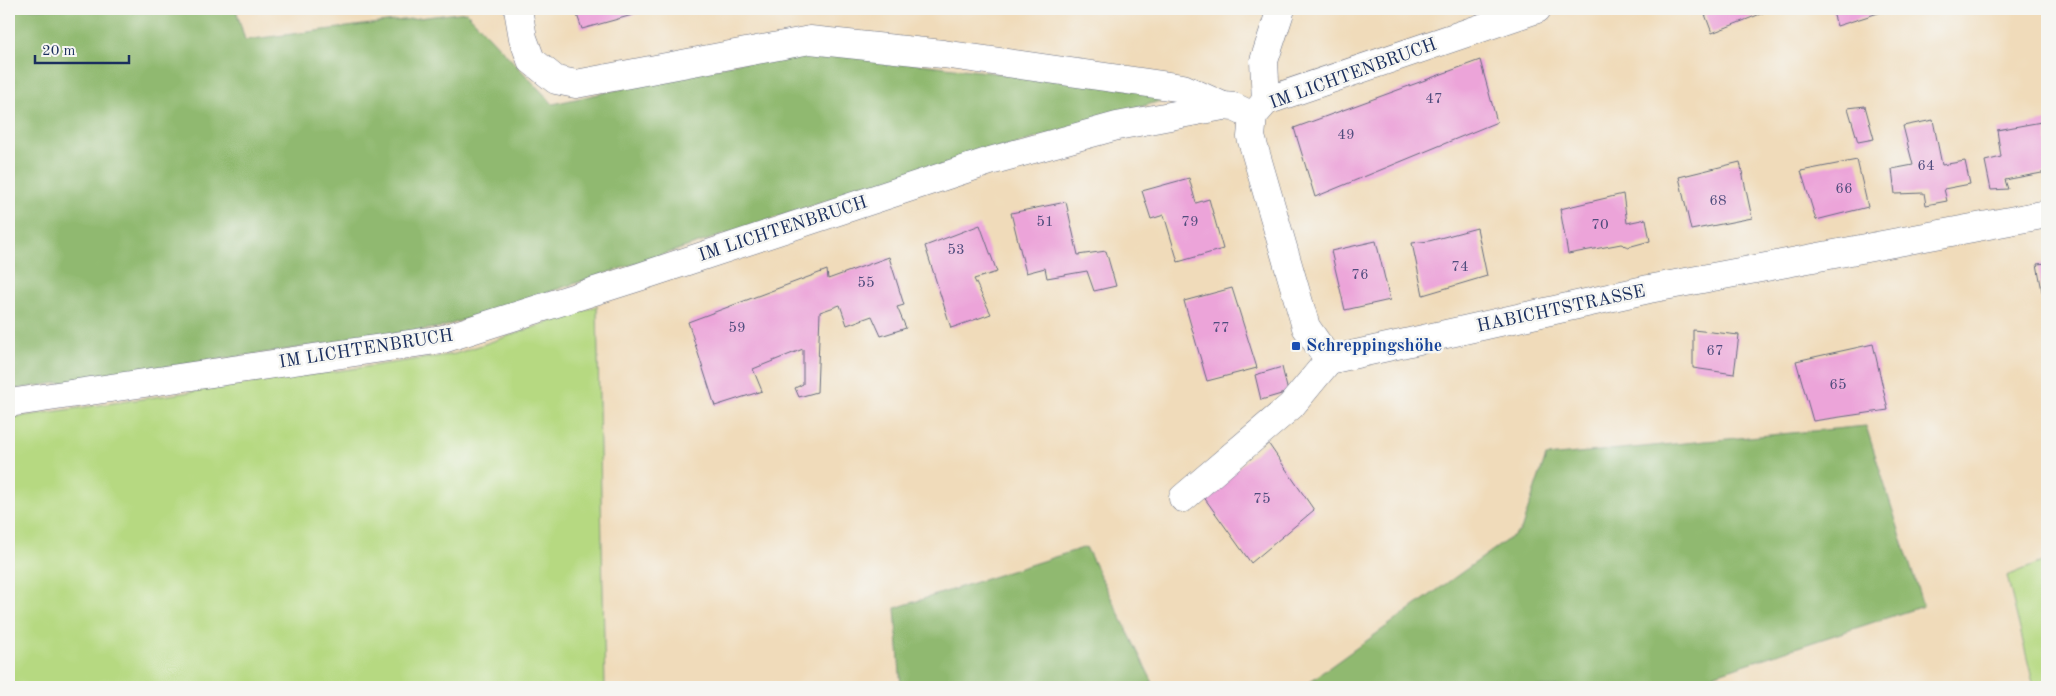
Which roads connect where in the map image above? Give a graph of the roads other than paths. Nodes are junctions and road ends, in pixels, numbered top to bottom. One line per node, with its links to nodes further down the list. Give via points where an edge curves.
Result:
1 (518, 9): 4 (street, via 531,60 556,80 576,84 810,40 943,54 1183,88)
2 (1282, 9): 5 (street, via 1264,61)
3 (1537, 9): 5 (street, IM LICHTENBRUCH)
4 (1223, 106): 5 (street, IM LICHTENBRUCH); 8 (street, IM LICHTENBRUCH, via 1117,126 990,161 443,339)
5 (1260, 109): 7 (street, via 1251,138 1306,327)
6 (2047, 214): 7 (street, HABICHTSTRASSE, via 1648,290)
7 (1330, 360): 9 (street, via 1291,406)
8 (9, 403)
9 (1183, 498)

